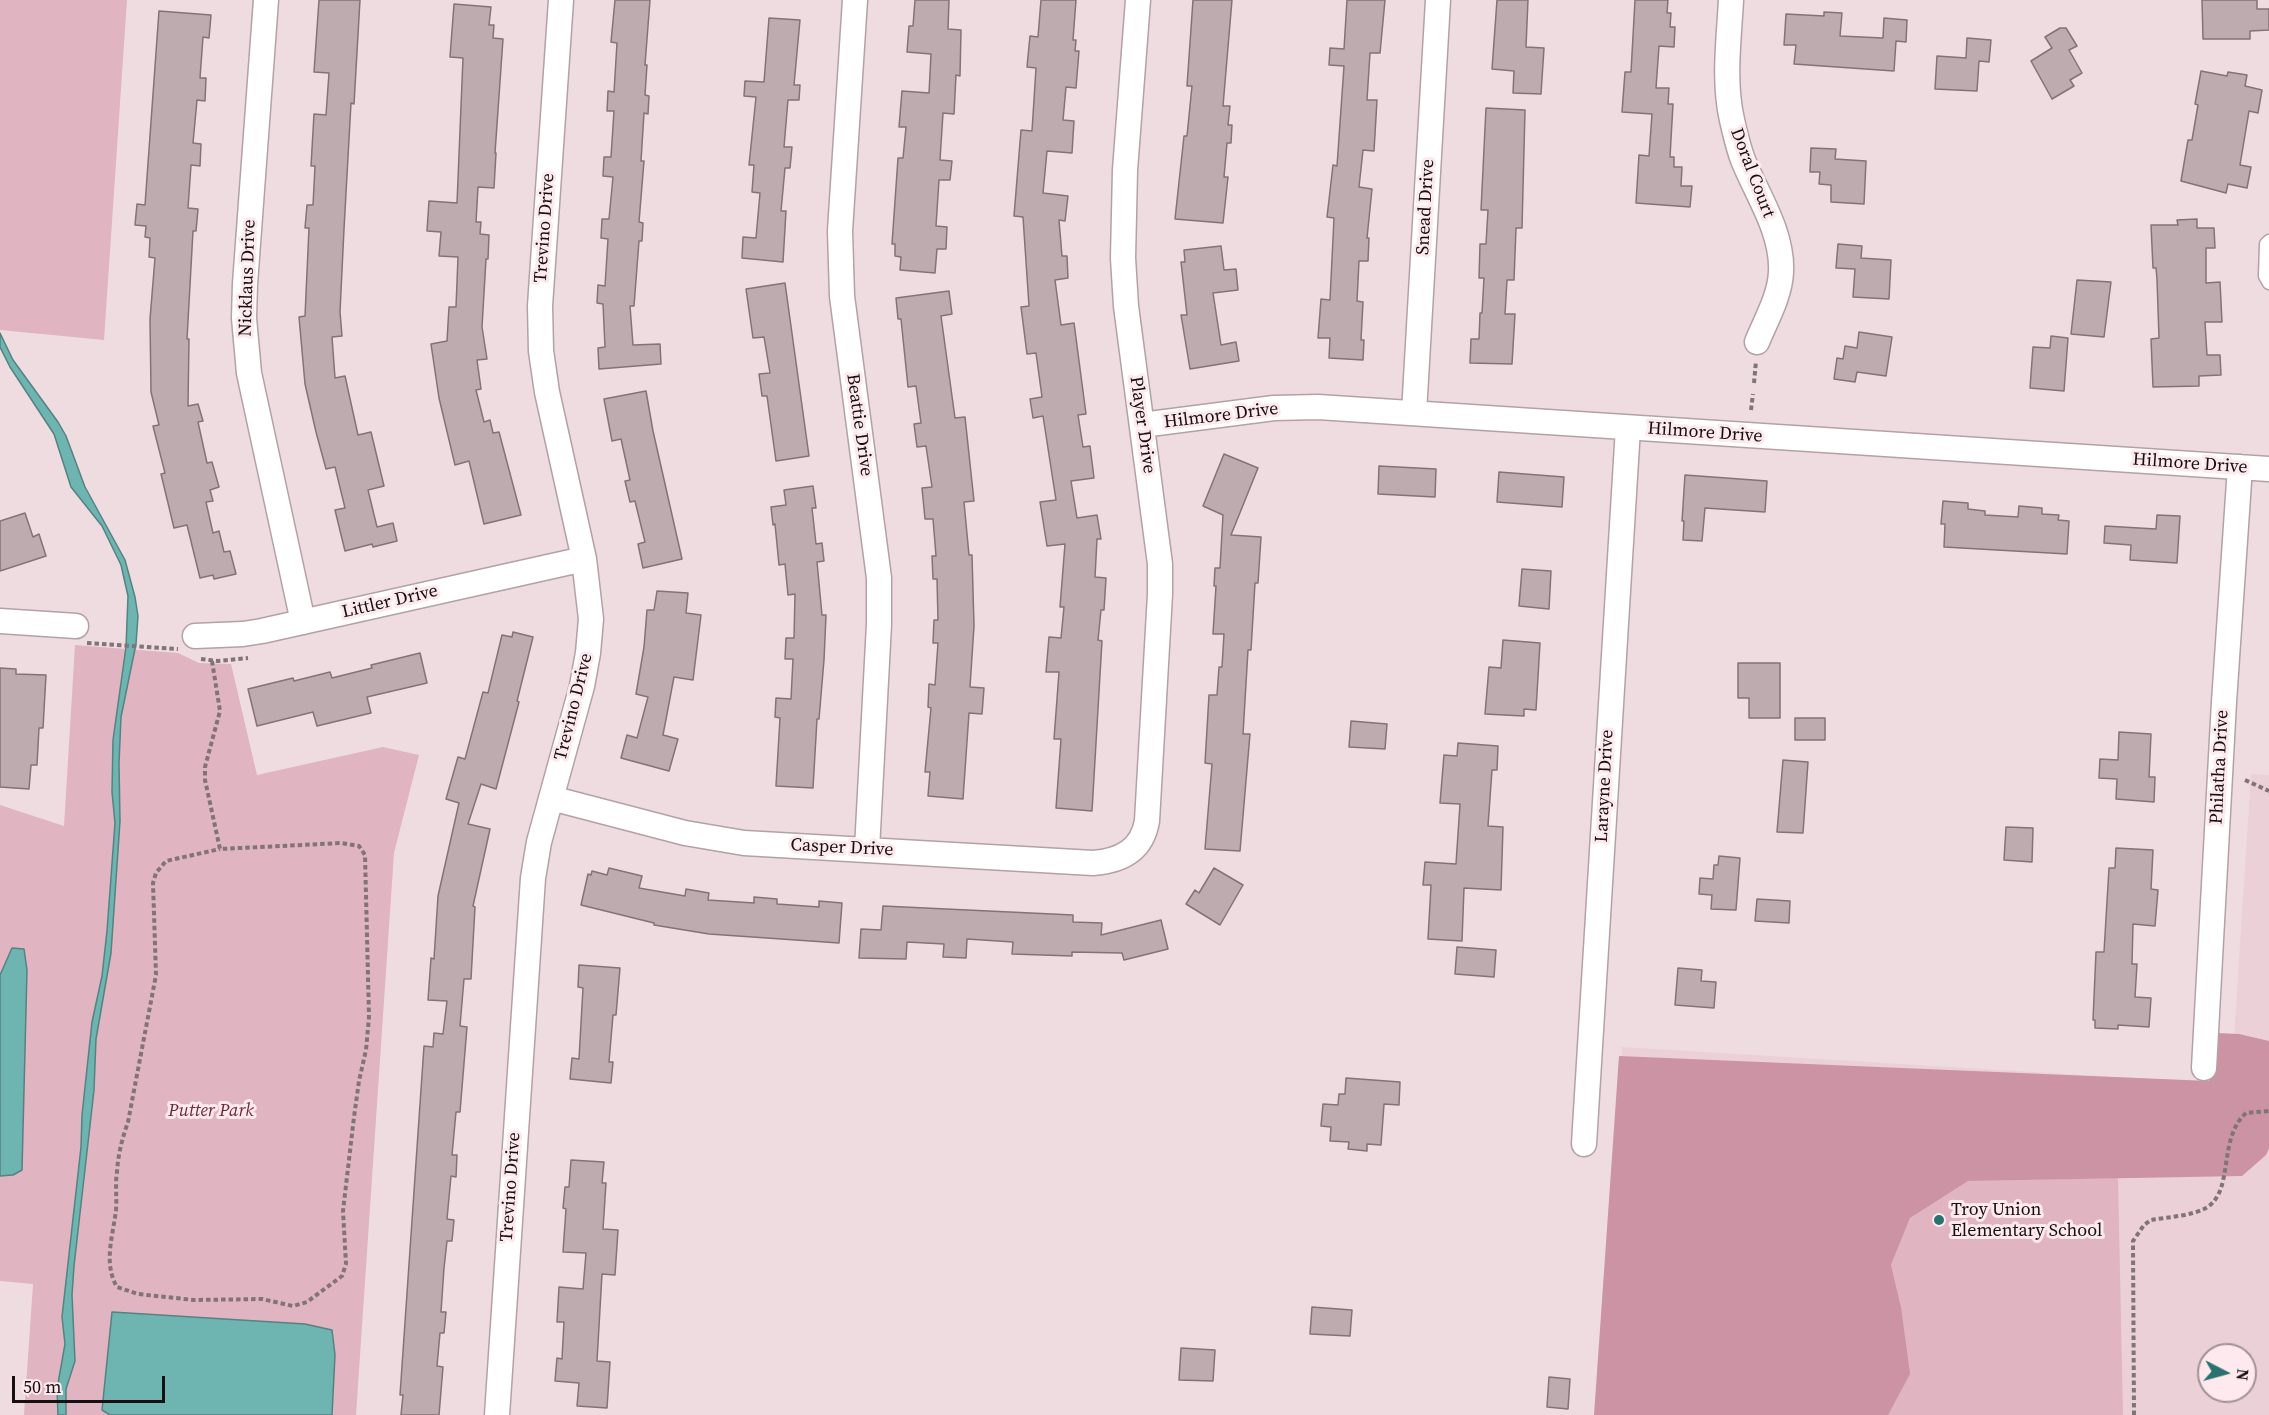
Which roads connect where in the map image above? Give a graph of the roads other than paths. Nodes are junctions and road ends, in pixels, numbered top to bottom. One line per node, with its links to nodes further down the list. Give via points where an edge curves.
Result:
1 (266, 0): 17 (street, Nicklaus Drive, via 244,318 249,373)
2 (561, 0): 15 (street, Trevino Drive, via 540,336 547,392)
3 (855, 0): 22 (street, Beattie Drive, via 839,264 879,578)
4 (1138, 0): 11 (street, Player Drive, via 1125,170 1123,258)
5 (1438, 0): 10 (street, Snead Drive)
6 (1731, 0): 9 (street, Doral Court, via 1731,117 1742,158 1773,226 1780,255 1779,289)
7 (2269, 241): 8 (lane, via 2265,276)
8 (2269, 283)
9 (1757, 342)
10 (1414, 413): 11 (street, Hilmore Drive, via 1274,408); 12 (street, Hilmore Drive)
11 (1142, 425): 21 (street, Player Drive, via 1158,538 1160,594 1146,831)
12 (1628, 428): 13 (street, Hilmore Drive); 24 (street, Larayne Drive)
13 (2240, 467): 14 (street, Hilmore Drive); 23 (street, Philatha Drive)
14 (2269, 469)
15 (584, 559): 17 (street, Littler Drive); 20 (street, Trevino Drive, via 591,605 588,653)
16 (0, 621): 18 (street)
17 (303, 622): 19 (street, Littler Drive, via 243,634)
18 (76, 626)
19 (195, 636)
20 (551, 798): 22 (street, Casper Drive, via 717,839); 25 (street, Trevino Drive, via 539,842 530,907)
21 (1134, 847): 22 (street, Casper Drive, via 1119,859 1093,863)
22 (867, 849)
23 (2204, 1068)
24 (1584, 1144)
25 (496, 1415)

